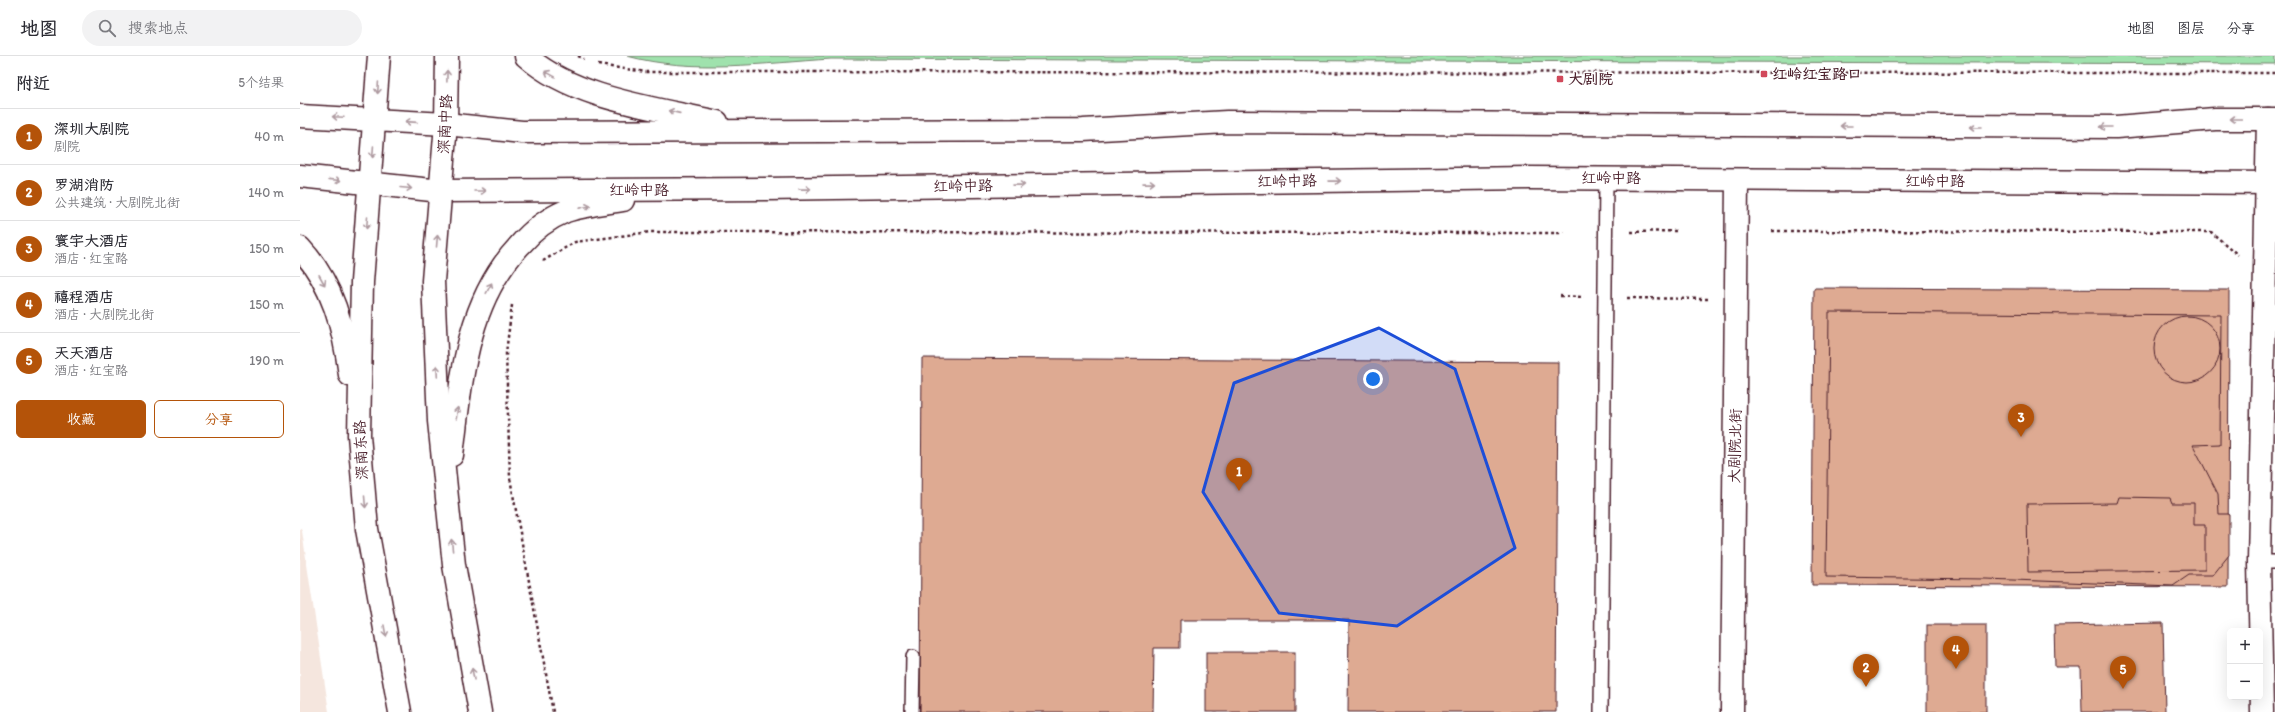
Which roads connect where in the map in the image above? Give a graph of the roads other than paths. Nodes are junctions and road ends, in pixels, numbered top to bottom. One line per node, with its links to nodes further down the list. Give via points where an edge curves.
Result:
1 (379, 56): 5 (main road, one-way to 5)
2 (447, 56): 7 (main road, 深南中路, one-way to 2)
3 (526, 56): 8 (main road, one-way to 3, via 585,90 544,70)
4 (300, 116): 5 (main road, one-way to 4)
5 (375, 119): 7 (main road, one-way to 5); 13 (main road, one-way to 13)
6 (2271, 119): 8 (main road, one-way to 8, via 2215,119 2116,127 1226,122 1083,130); 12 (main road)
7 (446, 124): 8 (main road, via 522,132); 15 (main road, 深南中路)
8 (753, 130)
9 (300, 176): 13 (main road, 红岭中路, one-way to 13)
10 (1606, 178): 11 (main road, 红岭中路); 14 (main road, 红岭中路, one-way to 10); 24 (lane)
11 (1737, 180): 12 (main road, 红岭中路); 25 (main road, 大剧院北街)
12 (2271, 183): 19 (main road)
13 (370, 184): 15 (main road, 红岭中路, one-way to 15); 17 (main road, 深南东路, one-way to 17, via 362,282)
14 (766, 189): 15 (main road, 红岭中路, one-way to 14); 18 (main road, one-way to 14, via 458,407 476,316 489,287 507,259 528,235 567,211 605,203 646,197)
15 (441, 191): 18 (main road, one-way to 15, via 439,421 433,281)
16 (300, 248): 17 (main road, one-way to 17, via 322,279 336,309 347,351)
17 (359, 436): 21 (main road, 深南东路, one-way to 21, via 367,529)
18 (447, 493): 22 (main road, one-way to 18, via 454,565)
19 (2267, 562): 26 (main road)
20 (913, 657): 23 (lane)
21 (400, 712)
22 (480, 712)
23 (912, 712)
24 (1601, 712)
25 (1732, 712)
26 (2262, 712)

